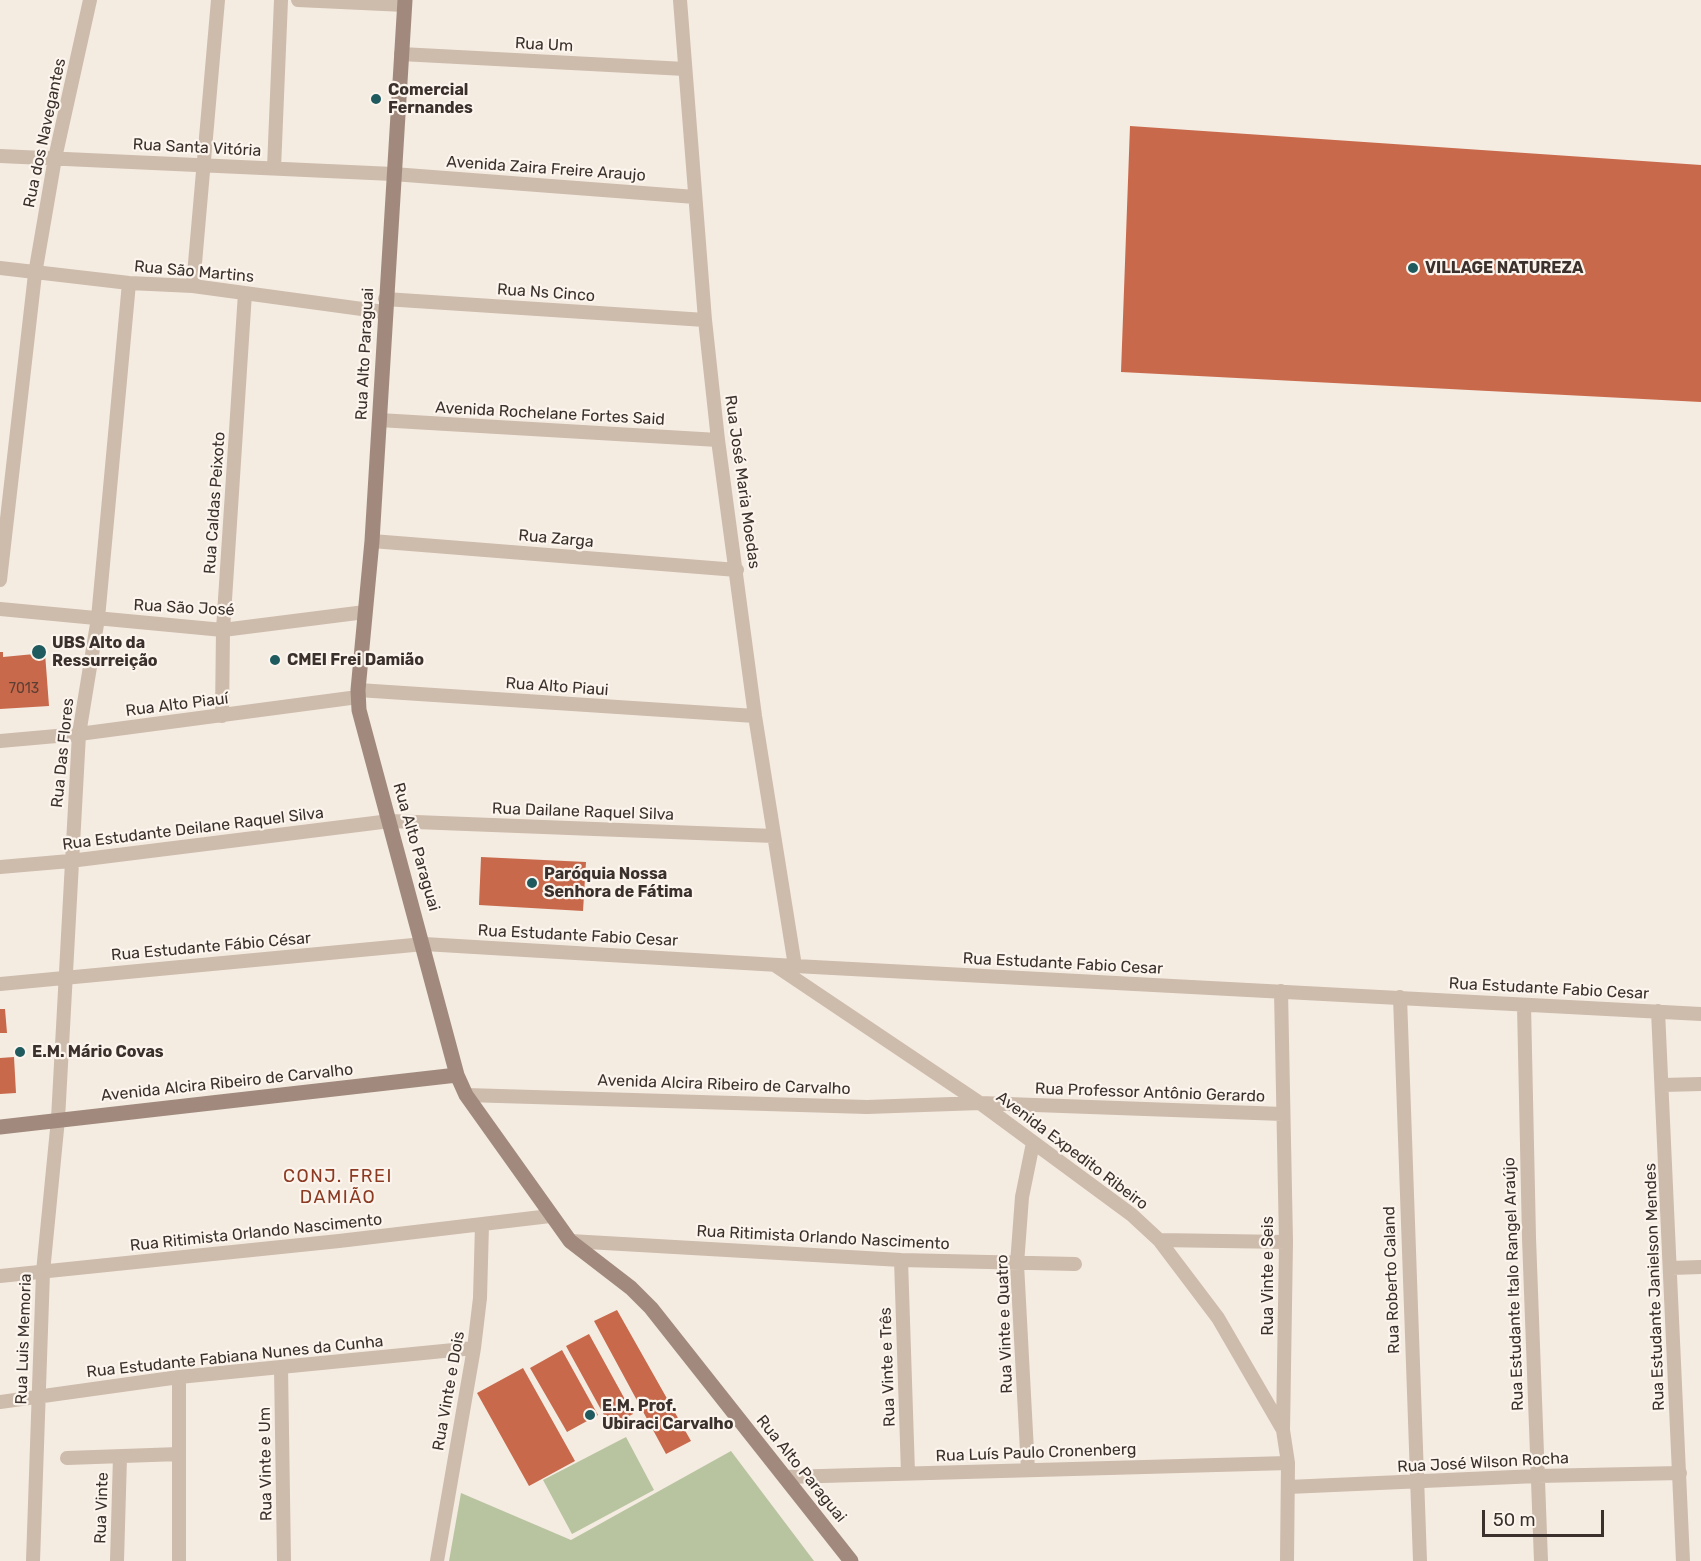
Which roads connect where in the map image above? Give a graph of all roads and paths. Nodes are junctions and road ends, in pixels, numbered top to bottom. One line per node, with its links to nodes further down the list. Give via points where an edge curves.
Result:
1 (90, 0): 10 (street, Rua dos Navegantes)
2 (218, 0): 11 (street)
3 (281, 0): 12 (street)
4 (298, 0): 6 (street)
5 (680, 0): 8 (street, Rua José Maria Moedas)
6 (405, 3): 7 (street, Rua Alto Paraguai)
7 (401, 54): 8 (street, Rua Um); 13 (street, Rua Alto Paraguai)
8 (685, 69): 14 (street, Rua José Maria Moedas)
9 (0, 156): 10 (street, Rua Santa Vitória)
10 (55, 158): 11 (street, Rua Santa Vitória); 16 (street, Rua dos Navegantes)
11 (202, 165): 12 (street, Rua Santa Vitória); 18 (street)
12 (274, 168): 13 (street, Rua Santa Vitória)
13 (393, 174): 14 (street, Avenida Zaira Freire Araujo); 20 (street, Rua Alto Paraguai)
14 (695, 198): 21 (street, Rua José Maria Moedas)
15 (0, 268): 16 (street, Rua São Martins)
16 (35, 274): 17 (street, Rua São Martins); 24 (street)
17 (129, 283): 18 (street, Rua São Martins); 30 (street, Rua Das Flores)
18 (193, 286): 19 (street, Rua São Martins)
19 (245, 293): 20 (street, Rua São Martins); 31 (street, Rua Caldas Peixoto)
20 (385, 305): 21 (street, Rua Ns Cinco); 22 (street, Rua Alto Paraguai)
21 (705, 320): 23 (street, Rua José Maria Moedas)
22 (380, 420): 23 (street, Avenida Rochelane Fortes Said); 25 (street, Rua Alto Paraguai)
23 (718, 440): 26 (street, Rua José Maria Moedas)
24 (7, 442): 27 (street)
25 (372, 541): 26 (street, Rua Zarga); 29 (street, Rua Alto Paraguai)
26 (737, 570): 34 (street, Rua José Maria Moedas)
27 (0, 580)
28 (0, 609): 30 (street, Rua São José)
29 (365, 612): 31 (street, Rua São José); 32 (street, Rua Alto Paraguai)
30 (98, 618): 31 (street, Rua São José); 35 (street, Rua Das Flores)
31 (223, 630): 33 (street, Rua Caldas Peixoto)
32 (358, 694): 33 (street, Rua Alto Piauí); 34 (street, Rua Alto Piaui); 37 (street, Rua Alto Paraguai)
33 (222, 716): 35 (street, Rua Alto Piauí)
34 (755, 716): 38 (street, Rua José Maria Moedas)
35 (79, 734): 36 (street, Rua Alto Piauí); 39 (street, Rua Das Flores)
36 (0, 741)
37 (390, 821): 38 (street, Rua Dailane Raquel Silva); 39 (street, Rua Estudante Deilane Raquel Silva); 41 (street, Rua Alto Paraguai)
38 (774, 836): 43 (street, Rua José Maria Moedas)
39 (70, 861): 40 (street, Rua Estudante Deilane Raquel Silva); 44 (street, Rua Das Flores)
40 (0, 867)
41 (424, 944): 42 (street, Rua Estudante Fabio Cesar); 44 (street, Rua Estudante Fábio César); 51 (street, Rua Alto Paraguai)
42 (775, 965): 43 (street, Rua Estudante Fabio Cesar); 55 (street, Avenida Expedito Ribeiro)
43 (795, 966): 46 (street, Rua Estudante Fabio Cesar)
44 (64, 977): 45 (street, Rua Estudante Fábio César); 57 (street, Rua Das Flores)
45 (0, 984)
46 (1281, 991): 47 (street, Rua Estudante Fabio Cesar); 56 (street, Rua Vinte e Seis)
47 (1400, 997): 48 (street, Rua Estudante Fabio Cesar); 87 (street, Rua Roberto Caland)
48 (1524, 1005): 49 (street, Rua Estudante Fabio Cesar); 85 (street, Rua Estudante Italo Rangel Araújo)
49 (1658, 1011): 50 (street, Rua Estudante Fabio Cesar); 53 (street, Rua Estudante Janielson Mendes)
50 (1701, 1014)
51 (457, 1075): 54 (street, Rua Alto Paraguai); 57 (street, Avenida Alcira Ribeiro de Carvalho)
52 (1701, 1084): 53 (street)
53 (1663, 1085): 69 (street, Rua Estudante Janielson Mendes)
54 (466, 1095): 55 (street, Avenida Alcira Ribeiro de Carvalho, via 867,1107); 60 (street, Rua Alto Paraguai)
55 (980, 1103): 56 (street, Rua Professor Antônio Gerardo); 59 (street, Avenida Expedito Ribeiro)
56 (1283, 1114): 64 (street, Rua Vinte e Seis)
57 (58, 1119): 58 (street, Avenida Alcira Ribeiro de Carvalho); 70 (street, Rua Luis Memoria)
58 (0, 1127)
59 (1033, 1143): 62 (street, Avenida Expedito Ribeiro, via 1092,1183); 66 (street, Rua Vinte e Quatro)
60 (550, 1216): 61 (street, Rua Ritimista Orlando Nascimento); 63 (street, Rua Alto Paraguai)
61 (482, 1225): 70 (street, Rua Ritimista Orlando Nascimento); 72 (street, Rua Vinte e Dois)
62 (1159, 1240): 64 (street); 77 (street, Avenida Expedito Ribeiro, via 1218,1318)
63 (570, 1241): 65 (street, Rua Ritimista Orlando Nascimento); 86 (street, Rua Alto Paraguai, via 651,1308)
64 (1286, 1242): 77 (street, Rua Vinte e Seis)
65 (901, 1260): 66 (street, Rua Ritimista Orlando Nascimento); 83 (street, Rua Vinte e Três)
66 (1017, 1264): 67 (street, Rua Ritimista Orlando Nascimento); 82 (street, Rua Vinte e Quatro)
67 (1075, 1264)
68 (1701, 1267): 69 (street)
69 (1671, 1268): 84 (street, Rua Estudante Janielson Mendes)
70 (44, 1272): 71 (street, Rua Ritimista Orlando Nascimento); 75 (street, Rua Luis Memoria)
71 (0, 1276)
72 (474, 1348): 73 (street, Rua Estudante Fabiana Nunes da Cunha); 93 (street, Rua Vinte e Dois)
73 (280, 1367): 74 (street, Rua Estudante Fabiana Nunes da Cunha); 92 (street, Rua Vinte e Um)
74 (180, 1377): 75 (street, Rua Estudante Fabiana Nunes da Cunha); 78 (street)
75 (38, 1397): 76 (street, Rua Estudante Fabiana Nunes da Cunha); 89 (street, Rua Luis Memoria)
76 (0, 1402)
77 (1283, 1430): 81 (street, Rua Vinte e Seis)
78 (179, 1454): 79 (street); 91 (street)
79 (120, 1456): 80 (street); 90 (street, Rua Vinte)
80 (67, 1458)
81 (1287, 1463): 82 (street, Rua Luís Paulo Cronenberg); 88 (street, Rua Vinte e Seis)
82 (1028, 1470): 83 (street, Rua Luís Paulo Cronenberg)
83 (908, 1473): 86 (street, Rua Luís Paulo Cronenberg)
84 (1680, 1473): 85 (street, Rua José Wilson Rocha); 98 (street, Rua Estudante Janielson Mendes)
85 (1537, 1476): 87 (street, Rua José Wilson Rocha); 97 (street, Rua Estudante Italo Rangel Araújo)
86 (786, 1477): 94 (street, Rua Alto Paraguai)
87 (1417, 1482): 88 (street, Rua José Wilson Rocha); 96 (street, Rua Roberto Caland)
88 (1287, 1487): 95 (street, Rua Vinte e Seis)
89 (33, 1561)
90 (117, 1561)
91 (179, 1561)
92 (284, 1561)
93 (437, 1561)
94 (850, 1561)
95 (1287, 1561)
96 (1420, 1561)
97 (1541, 1561)
98 (1683, 1561)

